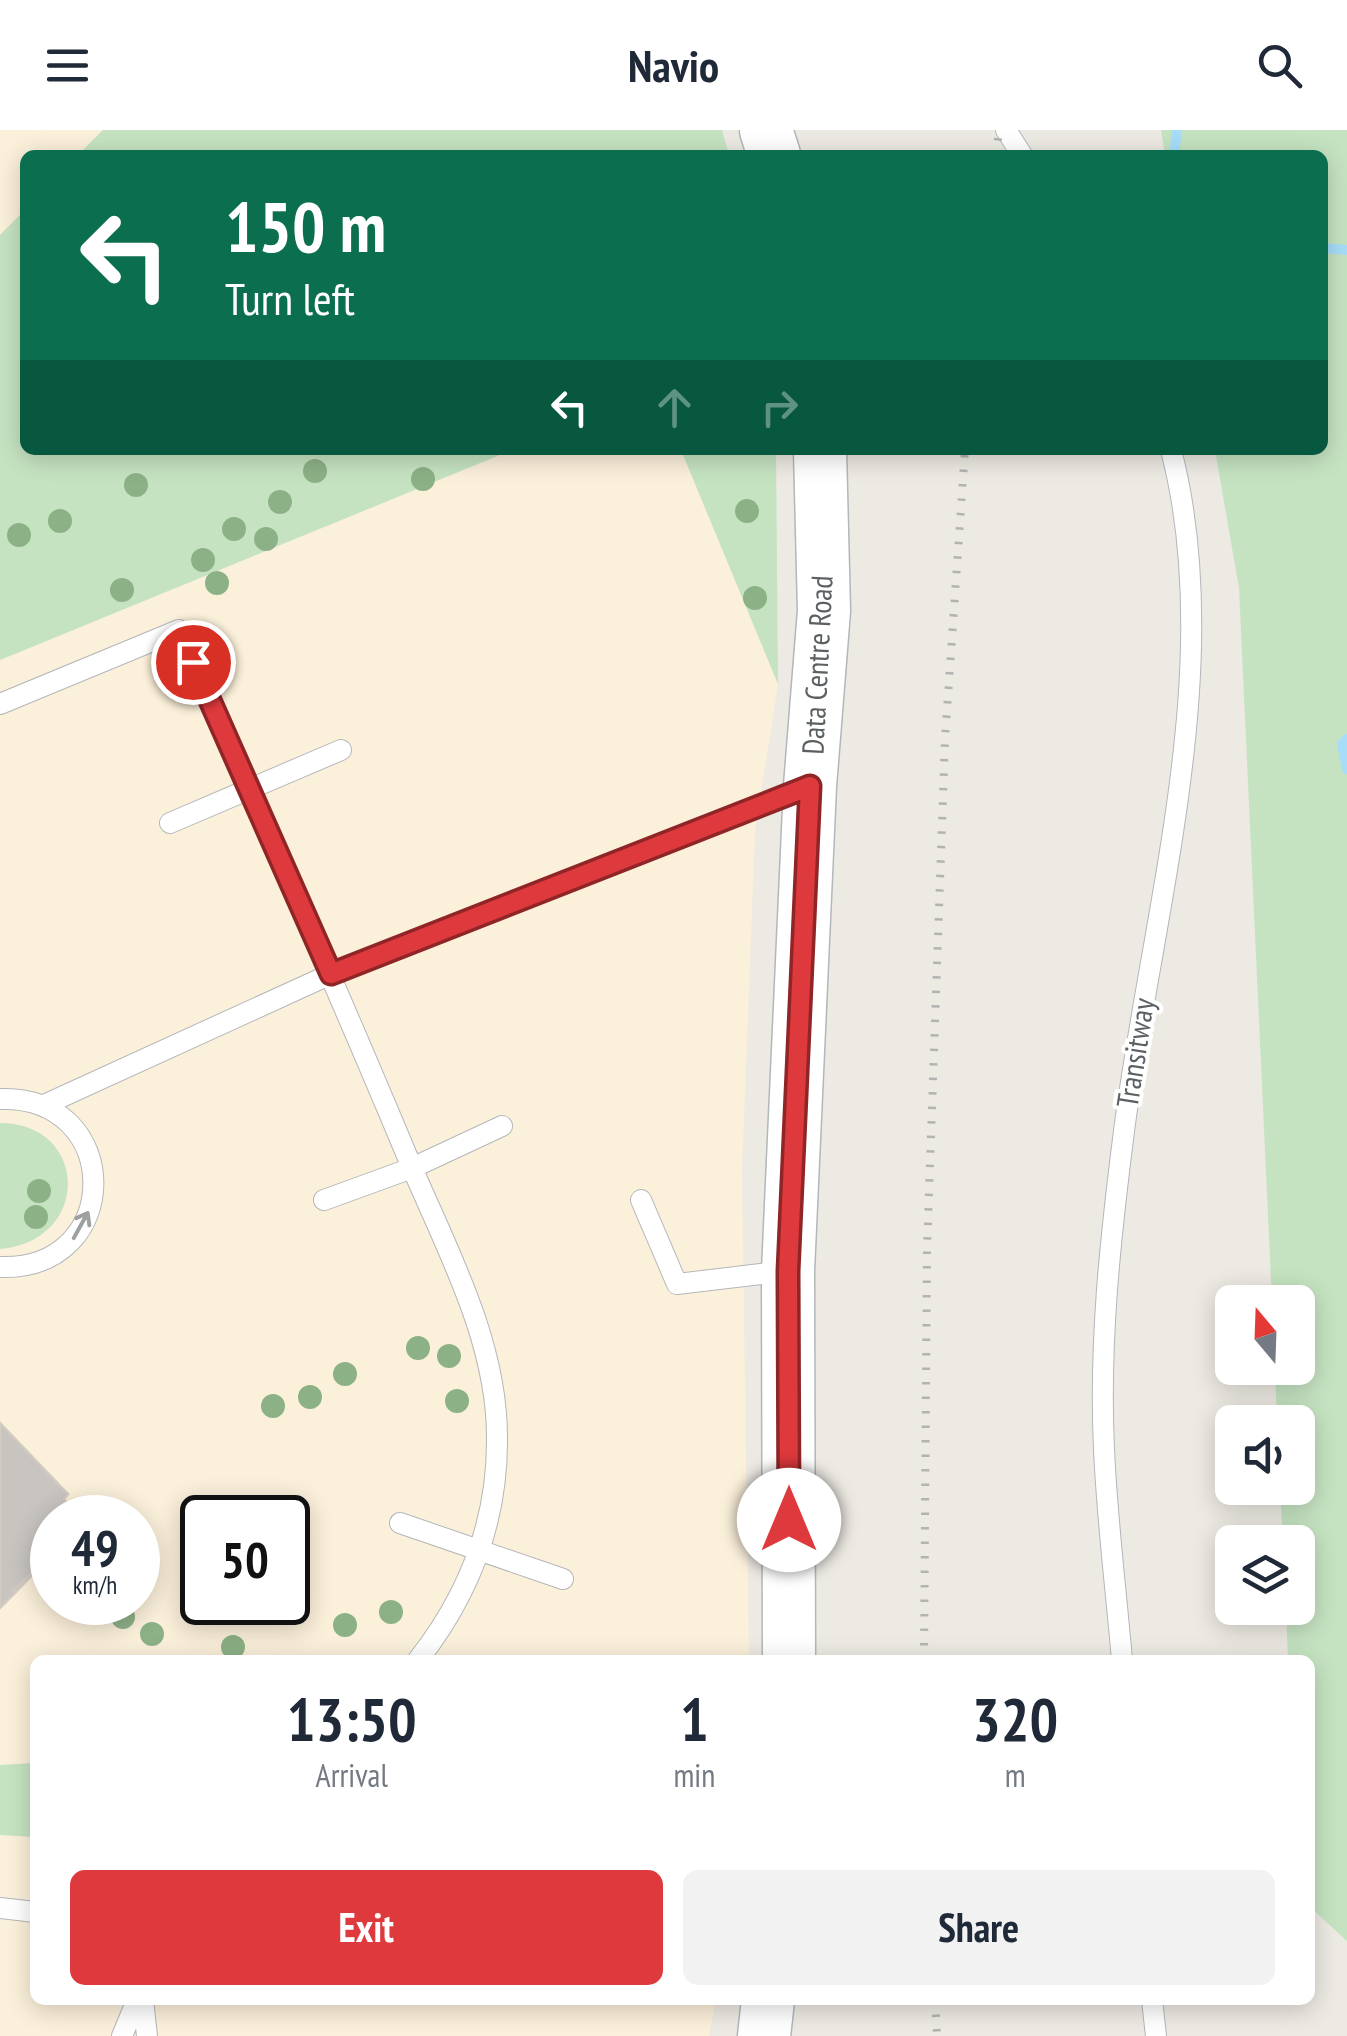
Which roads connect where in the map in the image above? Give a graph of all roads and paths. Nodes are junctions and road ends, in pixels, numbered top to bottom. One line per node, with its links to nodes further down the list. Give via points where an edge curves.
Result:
1 (820, 455): 5 (main road, Data Centre Road, via 824,611)
2 (1172, 455): 22 (lane, Transitway, via 1190,551 1184,740 1123,1137 1104,1308 1104,1449)
3 (0, 704): 6 (lane, via 180,630)
4 (341, 750): 6 (lane)
5 (810, 786): 8 (lane); 16 (main road, Data Centre Road)
6 (249, 789): 7 (lane); 8 (lane)
7 (170, 823)
8 (331, 974): 10 (lane); 12 (lane)
9 (0, 1099): 10 (lane)
10 (44, 1105): 15 (lane, one-way to 10, via 47,1259 70,1243 94,1193 84,1140)
11 (502, 1126): 12 (lane)
12 (412, 1168): 13 (lane); 18 (lane, via 488,1364 498,1434 492,1506)
13 (324, 1200)
14 (641, 1200): 16 (lane, via 678,1284)
15 (0, 1266)
16 (788, 1271): 21 (main road, Data Centre Road)
17 (400, 1523): 18 (lane)
18 (480, 1550): 19 (lane); 20 (lane, via 468,1584)
19 (563, 1580)
20 (421, 1655)
21 (790, 1655)
22 (1122, 1655)
23 (0, 1908): 24 (lane)
24 (30, 1911)
25 (138, 2005): 29 (lane)
26 (141, 2005): 30 (lane)
27 (767, 2005): 31 (main road)
28 (1153, 2005): 32 (lane)
29 (122, 2036)
30 (147, 2036)
31 (764, 2036)
32 (1156, 2036)

